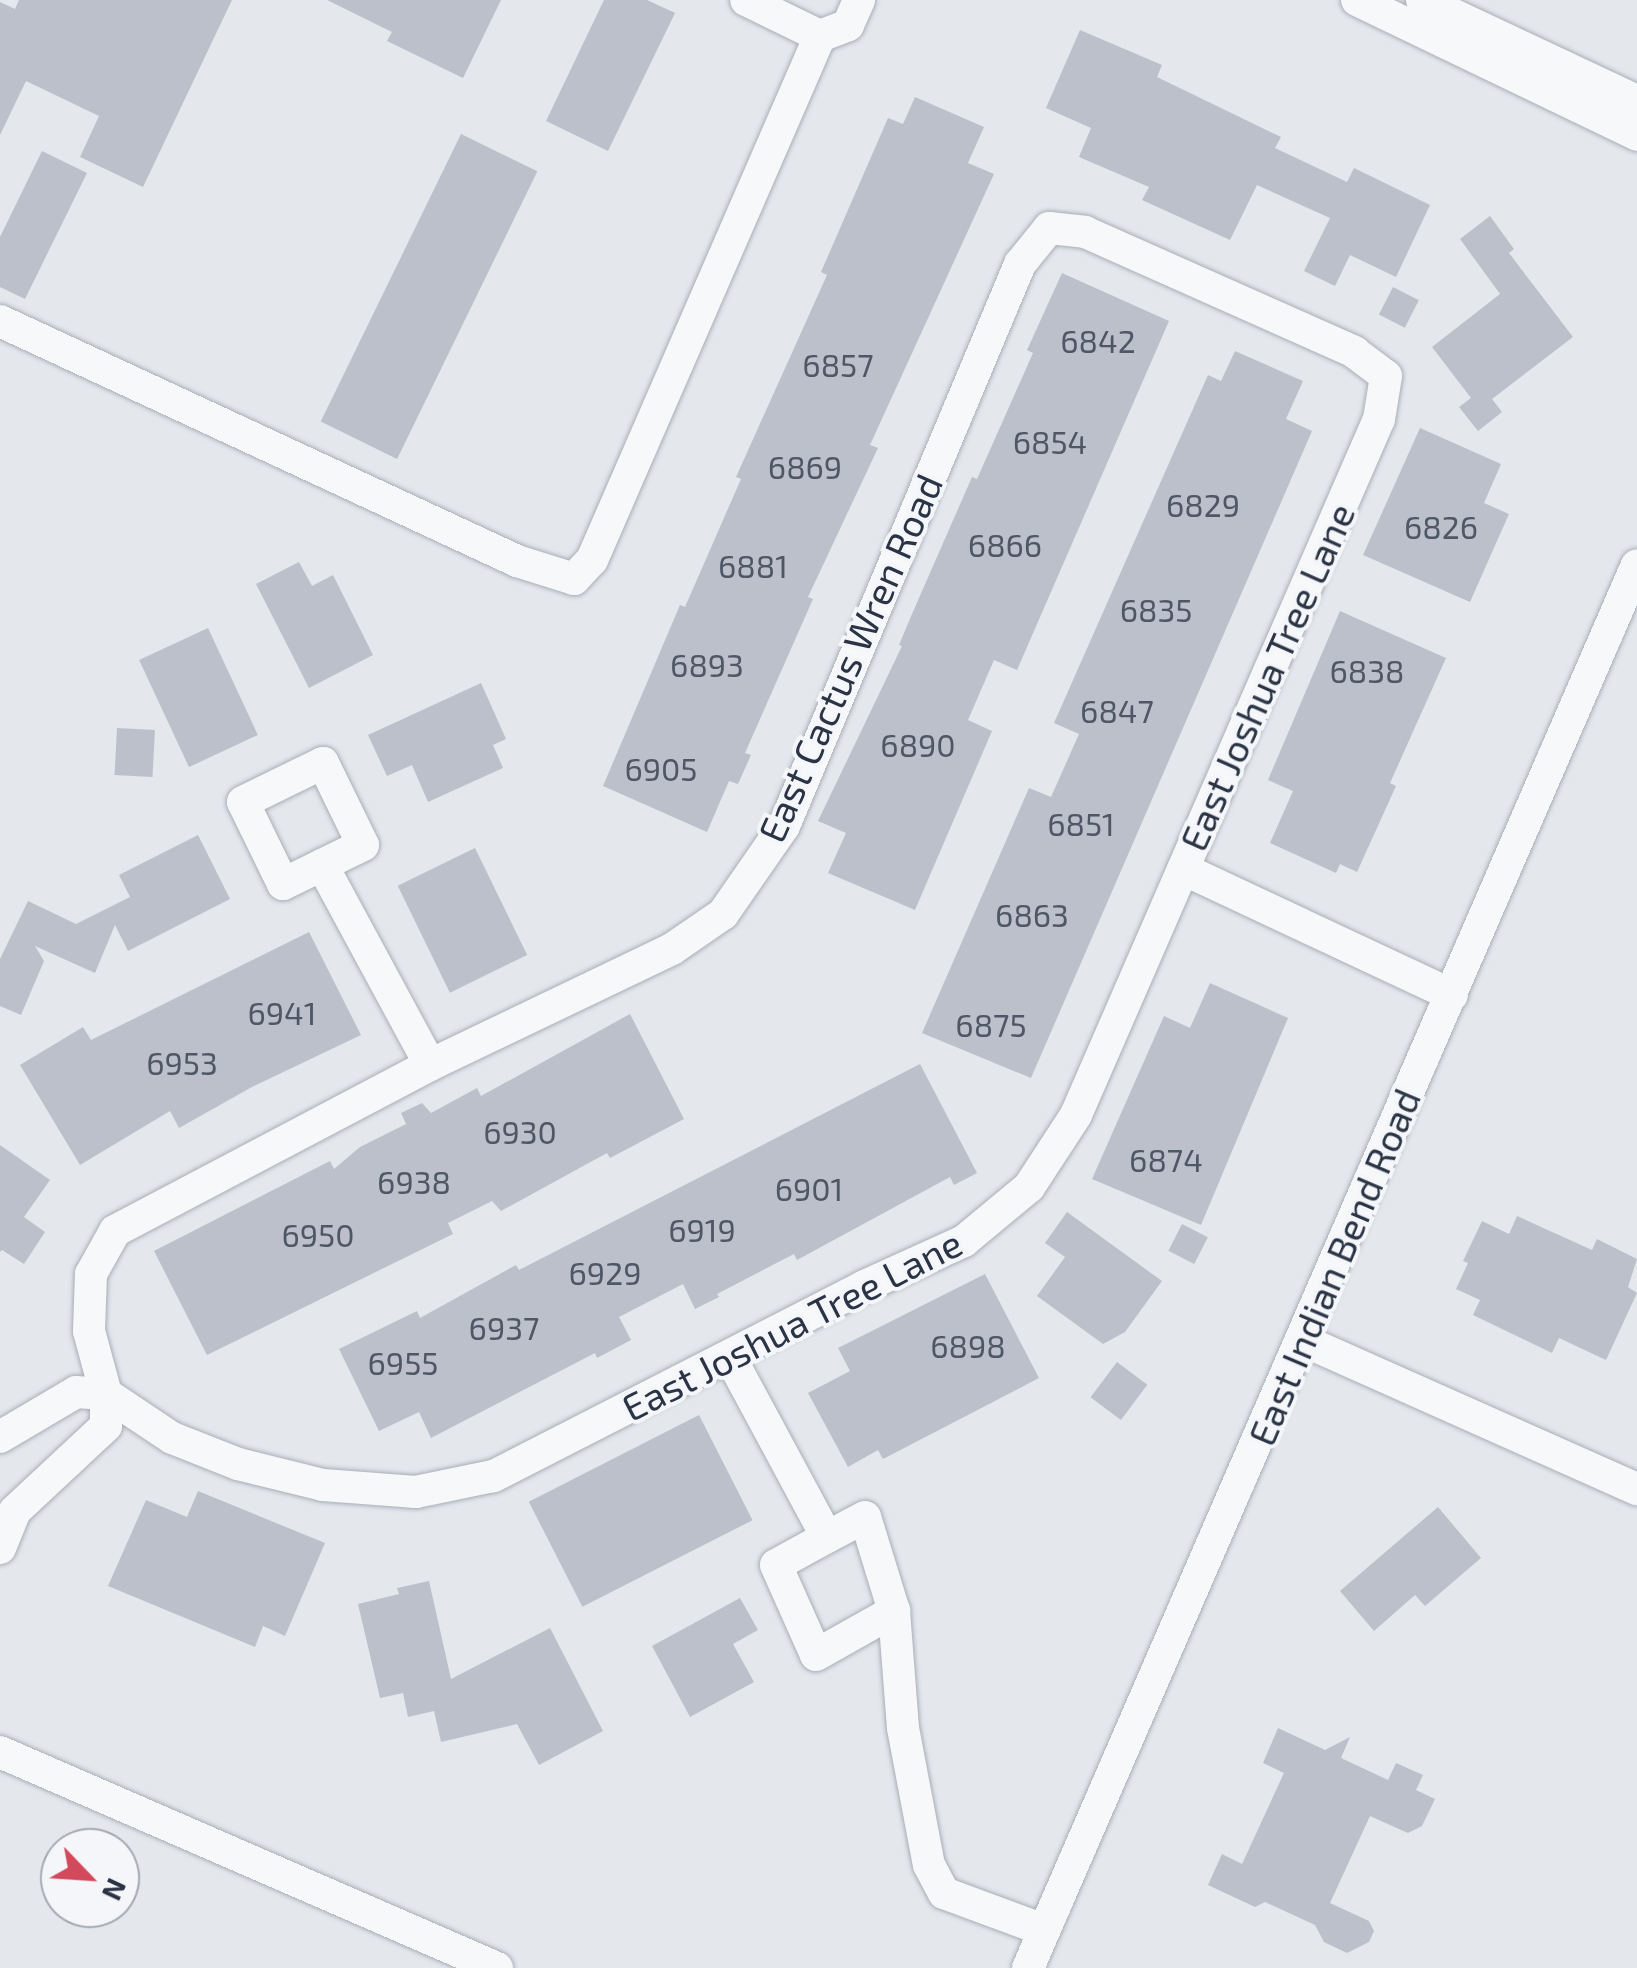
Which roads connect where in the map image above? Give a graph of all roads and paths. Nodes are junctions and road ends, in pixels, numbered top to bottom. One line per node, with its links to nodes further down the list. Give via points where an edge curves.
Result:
1 (746, 0): 5 (street)
2 (859, 0): 5 (street, via 848,25)
3 (1358, 0): 7 (street)
4 (1422, 0): 6 (street)
5 (820, 36): 8 (street, via 592,560 574,579 529,567)
6 (1637, 101)
7 (1637, 135)
8 (0, 321)
9 (1386, 376): 12 (street, East Joshua Tree Lane, via 1379,419); 14 (street, East Cactus Wren Road, via 1354,352 1085,232 1049,228 1020,264 784,826 723,914 672,949)
10 (1637, 565): 13 (street, East Indian Bend Road)
11 (322, 865): 14 (street)
12 (1183, 869): 13 (street); 16 (street, East Joshua Tree Lane, via 1076,1114 1029,1188 964,1241)
13 (1452, 995): 15 (street, East Indian Bend Road)
14 (430, 1066): 17 (street, East Cactus Wren Road, via 114,1231 91,1274 89,1331)
15 (1302, 1340): 19 (street); 24 (street, East Indian Bend Road)
16 (730, 1357): 17 (street, East Joshua Tree Lane, via 492,1476 416,1492 322,1485 238,1464 172,1438); 20 (street)
17 (106, 1394): 18 (street, via 76,1392); 21 (street, via 106,1426 16,1511)
18 (0, 1438)
19 (1637, 1489)
20 (828, 1537): 22 (street, via 865,1518); 22 (street, via 776,1565 816,1655)
21 (1, 1544)
22 (894, 1610): 24 (street, via 903,1728 929,1864 944,1893)
23 (0, 1752): 25 (street)
24 (1044, 1930): 26 (street, East Indian Bend Road)
25 (497, 1968)
26 (1028, 1968)

